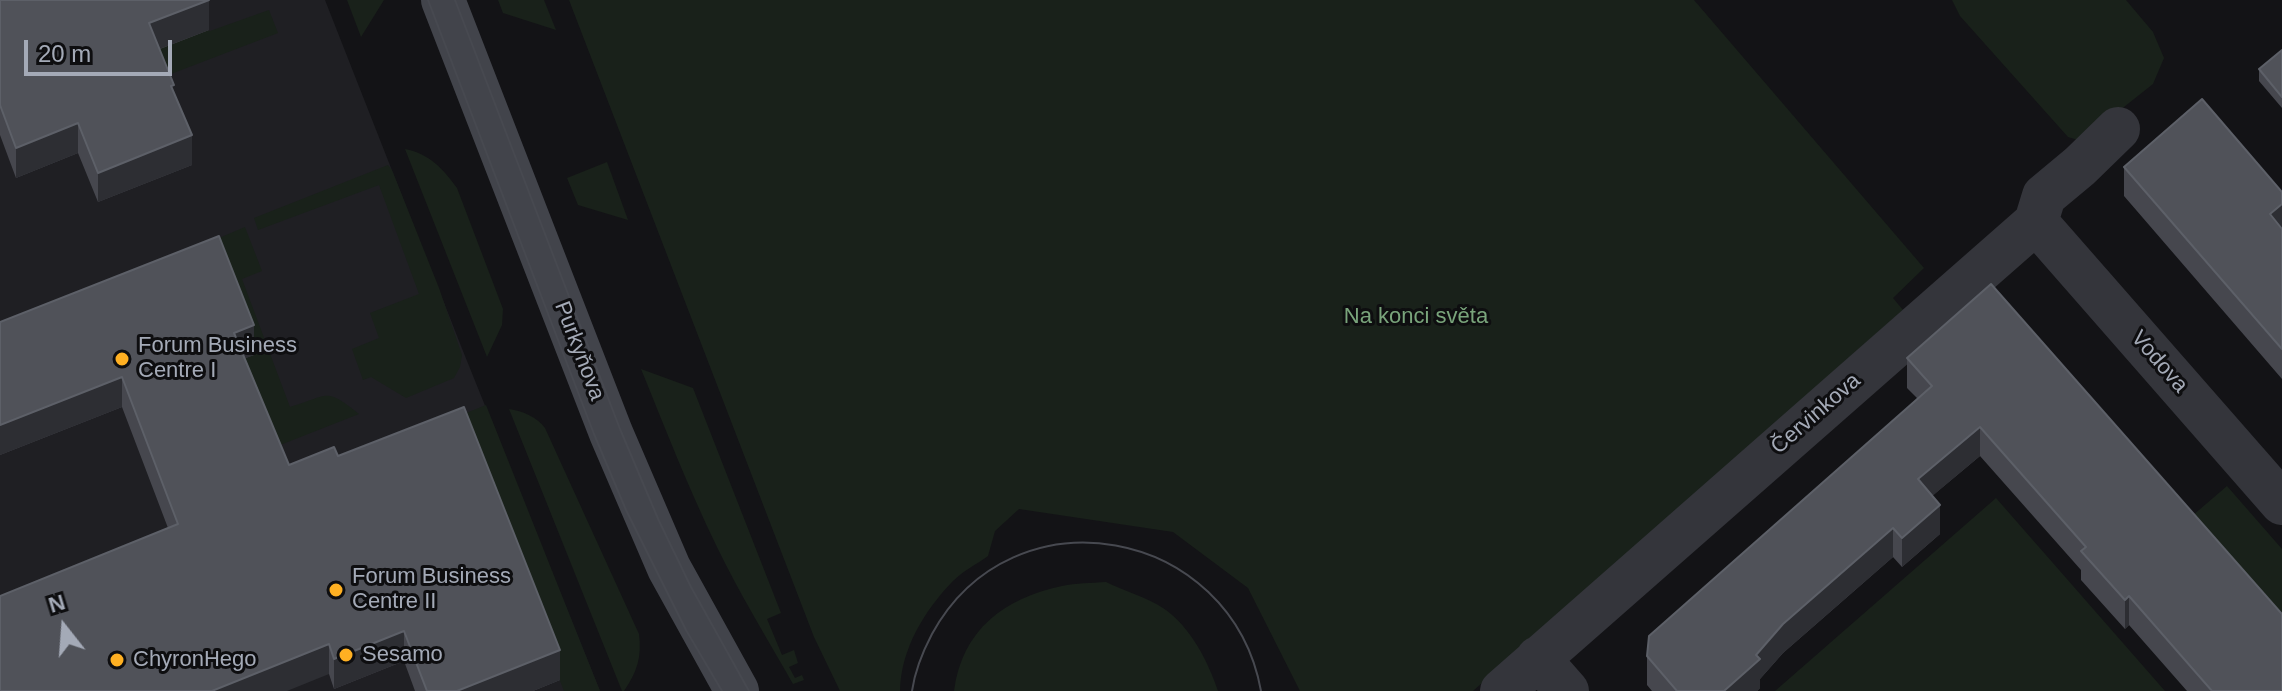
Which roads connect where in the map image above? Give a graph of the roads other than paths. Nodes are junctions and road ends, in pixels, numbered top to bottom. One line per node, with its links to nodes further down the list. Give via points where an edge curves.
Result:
1 (443, 0): 6 (street, Purkyňova, via 611,433 669,568)
2 (2118, 129): 3 (street, Červinkova, via 2044,196)
3 (2020, 236): 4 (street, Vodova); 5 (street, Červinkova)
4 (2282, 503)
5 (1538, 658): 7 (street, Červinkova); 8 (street)
6 (737, 691)
7 (1502, 691)
8 (1567, 691)

